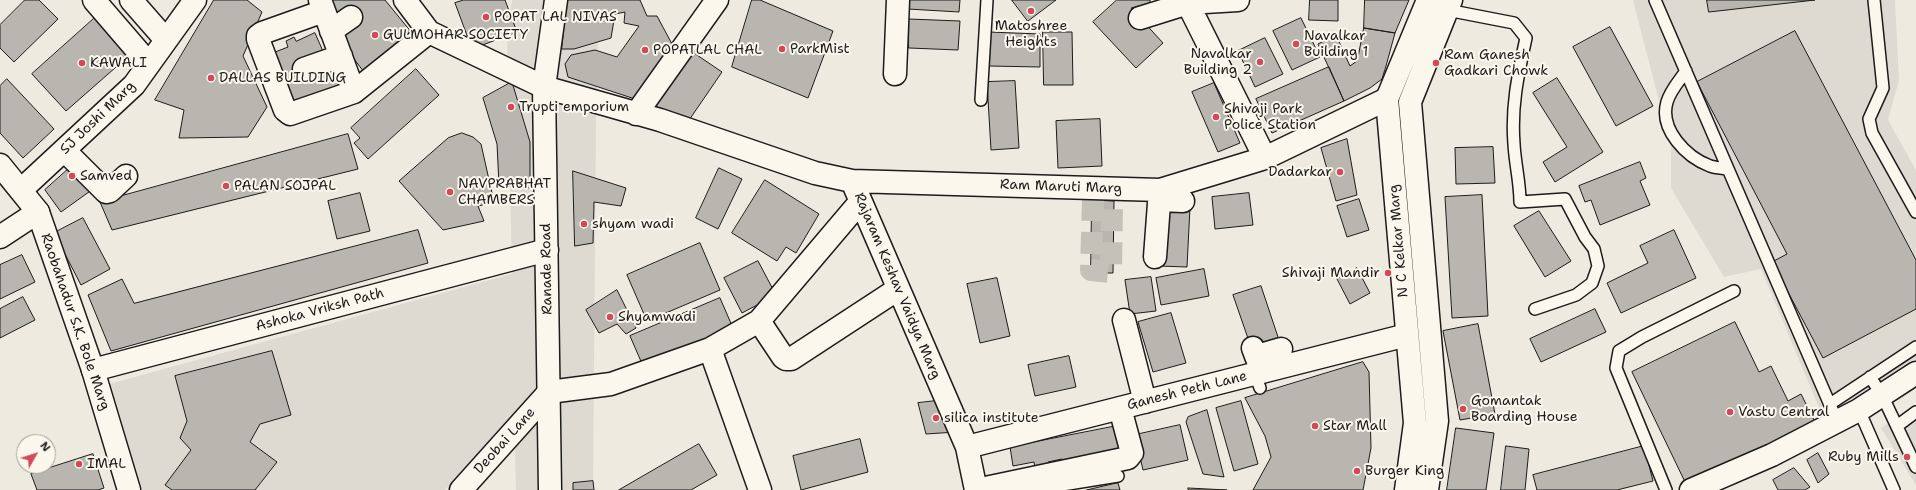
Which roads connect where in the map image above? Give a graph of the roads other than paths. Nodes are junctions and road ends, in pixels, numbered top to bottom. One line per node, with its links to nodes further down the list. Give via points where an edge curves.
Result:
1 (94, 0): 22 (street)
2 (131, 0): 18 (street)
3 (194, 0): 21 (street, SJ Joshi Marg)
4 (405, 0): 20 (street)
5 (556, 0): 28 (street, Ranade Road)
6 (717, 0): 32 (street)
7 (898, 0): 27 (street, via 902,32)
8 (987, 0): 31 (lane)
9 (1238, 0): 13 (street)
10 (1428, 0): 30 (street, N C Kelkar Marg)
11 (1655, 0): 26 (lane)
12 (1874, 0): 44 (lane, via 1883,88 1869,119 1872,133)
13 (1187, 2): 17 (street); 34 (street)
14 (322, 5): 19 (street); 29 (street, via 262,33 258,39 285,110 290,114)
15 (1449, 5): 50 (lane, via 1514,22 1526,38 1515,89 1513,116 1520,202 1565,198 1584,237 1594,249 1598,266 1592,283 1576,295); 77 (street, N C Kelkar Marg, via 1410,102 1437,421)
16 (351, 16): 19 (street)
17 (1140, 18)
18 (150, 22): 21 (street); 22 (street)
19 (331, 31): 23 (street)
20 (429, 32): 28 (street, Rajaram Keshav Vaidya Marg); 29 (street)
21 (166, 40): 24 (street, SJ Joshi Marg)
22 (130, 42): 24 (street)
23 (341, 56): 25 (street); 29 (street)
24 (149, 64): 33 (street, SJ Joshi Marg, via 134,85)
25 (304, 69)
26 (1686, 71): 36 (lane); 36 (lane, via 1667,103 1665,116 1668,128 1688,153 1711,166)
27 (894, 74)
28 (544, 87): 32 (street, Rajaram Keshav Vaidya Marg); 46 (street, Ranade Road)
29 (354, 92)
30 (1387, 99): 34 (street, Ram Maruti Marg); 53 (street, N C Kelkar Marg)
31 (981, 100)
32 (636, 114): 38 (street, Rajaram Keshav Vaidya Marg, via 815,173)
33 (64, 150): 37 (street, via 106,192); 39 (street, SJ Joshi Marg)
34 (1266, 158): 40 (street, Ram Maruti Marg)
35 (0, 165): 39 (street, Raobahadur S.K. Bole Marg)
36 (1728, 169): 65 (lane)
37 (126, 176)
38 (852, 181): 40 (street, Ram Maruti Marg); 42 (street, Rajaram Keshav Vaidya Marg)
39 (21, 190): 43 (street, Raobahadur S.K. Bole Marg)
40 (1160, 195): 41 (street); 47 (street)
41 (1182, 201)
42 (860, 202): 48 (street, Rajaram Keshav Vaidya Marg); 52 (street)
43 (38, 212): 45 (street); 57 (street, Raobahadur S.K. Bole Marg)
44 (1916, 212)
45 (0, 238)
46 (547, 250): 57 (street, Ashoka Vriksh Path); 60 (street, Ranade Road)
47 (1155, 257)
48 (898, 289): 52 (street, via 791,359 783,357); 67 (street, Rajaram Keshav Vaidya Marg)
49 (1734, 291): 78 (lane, via 1619,351 1616,368)
50 (1535, 309)
51 (1124, 320): 61 (street)
52 (759, 321): 55 (street)
53 (1407, 335): 61 (street, Ganesh Peth Lane, via 1268,359); 76 (street, N C Kelkar Marg, via 1415,423)
54 (1916, 347): 56 (lane)
55 (710, 349): 60 (street, via 611,384); 73 (street)
56 (1897, 359): 58 (lane); 59 (lane)
57 (93, 370): 70 (street, Raobahadur S.K. Bole Marg)
58 (1912, 375): 59 (street)
59 (1876, 386): 63 (street); 65 (lane); 66 (lane)
60 (549, 392): 71 (street, Deobai Lane); 72 (street, Ranade Road)
61 (1145, 402): 62 (street, Ganesh Peth Lane)
62 (1120, 408): 67 (street, Ganesh Peth Lane); 74 (street, via 1132,453 1128,458)
63 (1859, 410): 65 (street); 80 (lane)
64 (1916, 412): 66 (lane)
65 (1834, 413): 79 (street, via 1772,455)
66 (1897, 426): 68 (lane)
67 (966, 447): 74 (street, Rajaram Keshav Vaidya Marg)
68 (1916, 467)
69 (1118, 476): 75 (lane)
70 (129, 490)
71 (461, 490)
72 (550, 490)
73 (760, 490)
74 (976, 490)
75 (1032, 490)
76 (1406, 490)
77 (1427, 490)
78 (1666, 490)
79 (1693, 490)
80 (1894, 490)

